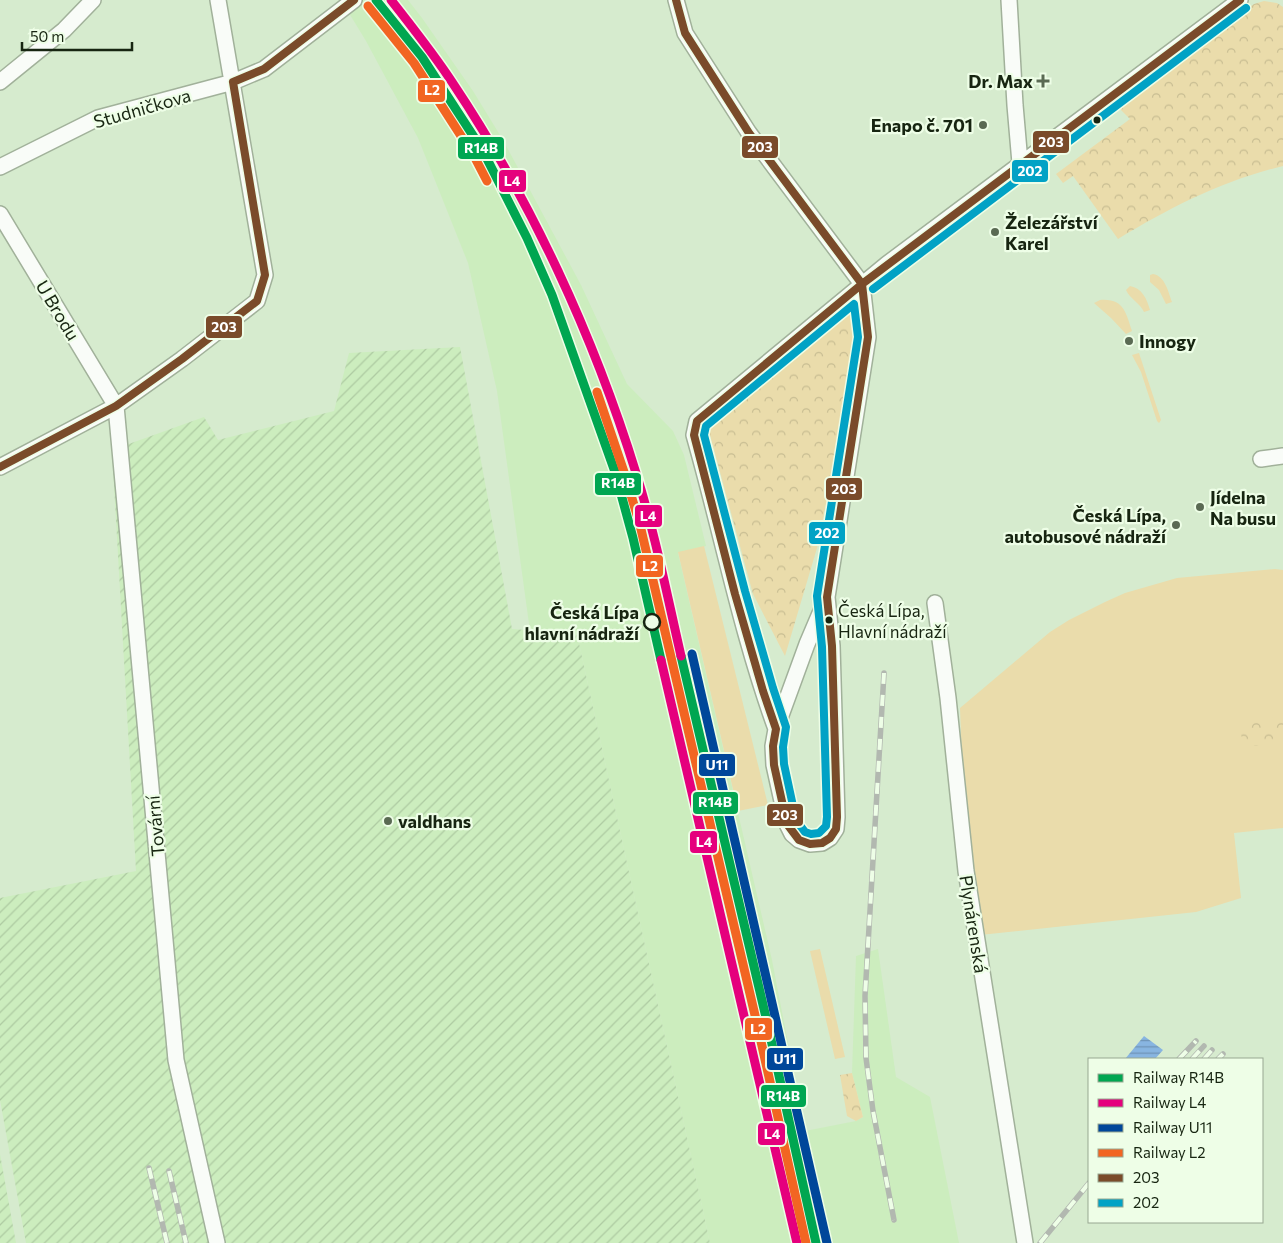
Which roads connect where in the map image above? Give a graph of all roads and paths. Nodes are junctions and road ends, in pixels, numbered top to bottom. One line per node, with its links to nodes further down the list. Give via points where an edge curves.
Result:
1 (93, 0): 7 (street, via 64,30)
2 (218, 0): 8 (street)
3 (354, 0): 8 (street, Studničkova, via 264,69)
4 (676, 0): 12 (street, via 685,33 749,133)
5 (1009, 0): 9 (street)
6 (1240, 0): 9 (street)
7 (0, 82)
8 (232, 82): 10 (street, Studničkova, via 98,118); 13 (street, via 265,275 257,301)
9 (1020, 163): 12 (street)
10 (0, 166)
11 (0, 214): 13 (street, U Brodu)
12 (862, 284): 17 (street, via 868,337); 19 (street, via 697,421 694,435 735,594)
13 (116, 406): 16 (street); 20 (street, Tovární, via 176,1060)
14 (1283, 456): 15 (street)
15 (1261, 459)
16 (0, 467)
17 (827, 597): 19 (street); 19 (street, via 832,646 837,817 836,829 822,843 810,844 799,840 787,824 774,765)
18 (935, 603): 21 (street, Plynárenská, via 966,871)
19 (776, 729)
20 (217, 1243)
21 (1025, 1243)

